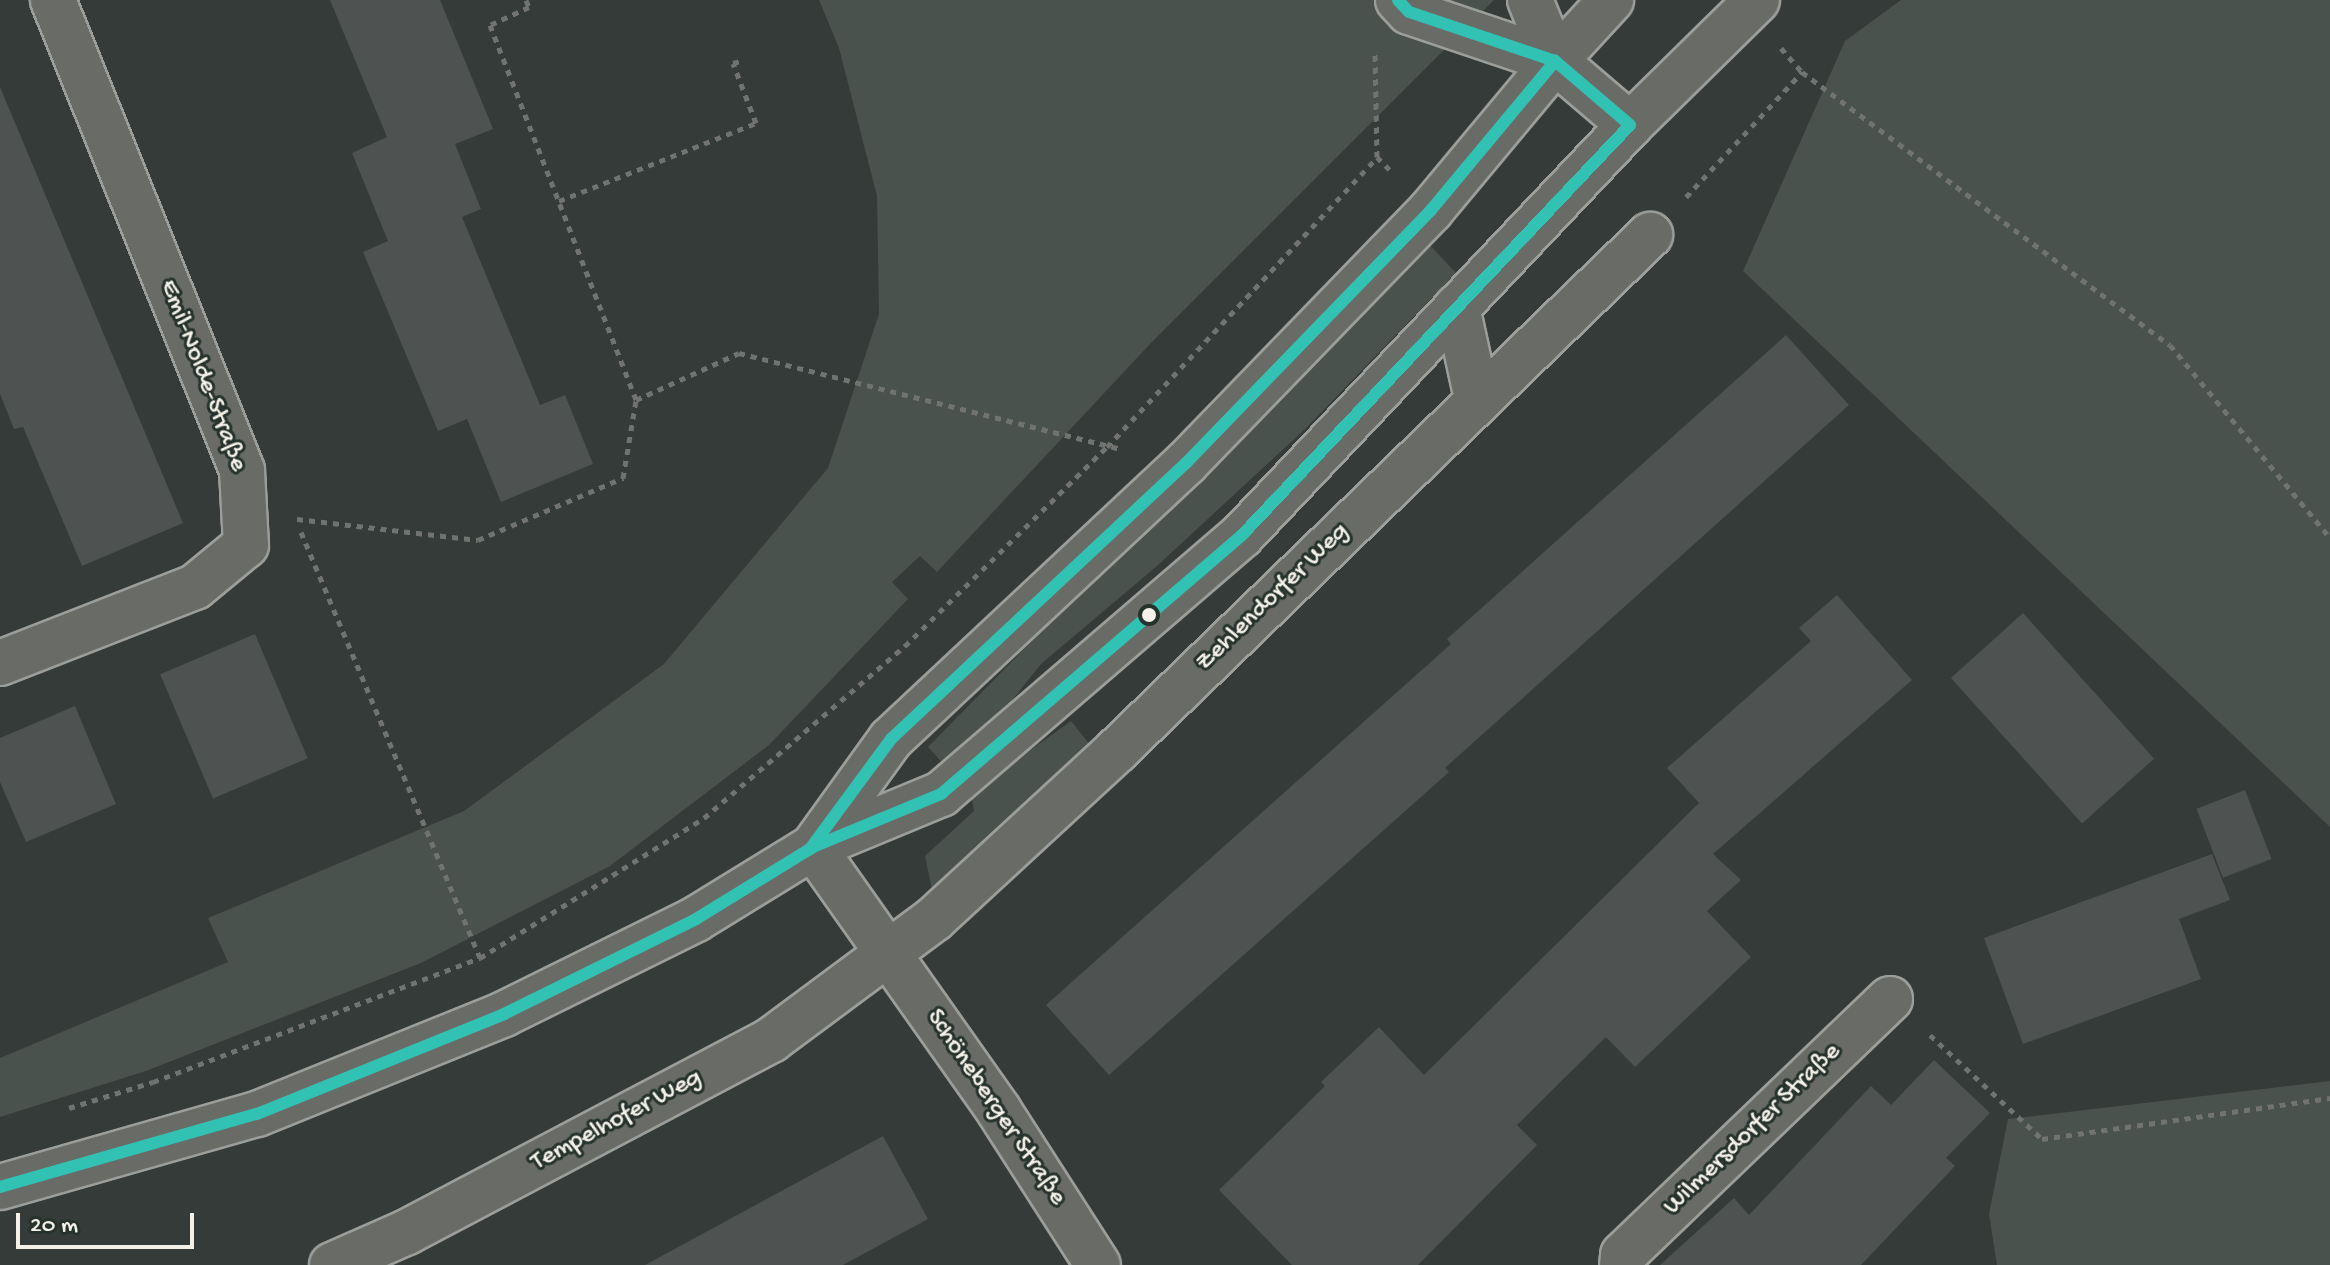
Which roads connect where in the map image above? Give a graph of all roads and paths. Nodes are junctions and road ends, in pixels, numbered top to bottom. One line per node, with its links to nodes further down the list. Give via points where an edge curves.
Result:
1 (53, 0): 18 (street, Emil-Nolde-Straße)
2 (526, 0): 11 (path, via 529,7 490,25)
3 (1398, 0): 9 (street, via 1409,12)
4 (1530, 0): 9 (street)
5 (1611, 0): 9 (street)
6 (1757, 0): 10 (street)
7 (1375, 45): 16 (path, via 1377,157)
8 (744, 60): 11 (path, via 733,63 756,123)
9 (1555, 61): 10 (street); 17 (street, via 1431,210)
10 (1630, 125): 13 (street)
11 (559, 201): 15 (path)
12 (1650, 235): 14 (street, Zehlendorfer Weg); 20 (path, via 1802,72 2170,345)
13 (1457, 307): 14 (street); 22 (street, via 1242,535 941,794)
14 (1477, 399): 23 (street, Zehlendorfer Weg, via 1116,751 934,919)
15 (636, 400): 16 (path, via 739,353); 19 (path, via 623,478 478,540)
16 (1107, 447): 17 (path); 24 (path, via 905,646 704,818)
17 (1186, 463): 22 (street, via 891,739)
18 (242, 470): 19 (path); 21 (street, Emil-Nolde-Straße, via 246,545 195,587)
19 (296, 519): 24 (path)
20 (2330, 538)
21 (0, 663)
22 (813, 847): 23 (street, Schöneberger Straße); 26 (street, via 696,919)
23 (889, 953): 30 (street, Tempelhofer Weg, via 771,1040 407,1232); 31 (street, Schöneberger Straße)
24 (480, 958): 26 (path); 28 (path, via 153,1082)
25 (1890, 999): 27 (path, via 2042,1139); 32 (street, Wilmersdorfer Straße, via 1623,1255)
26 (504, 1014): 29 (street, via 257,1114)
27 (2330, 1098)
28 (56, 1112)
29 (0, 1187)
30 (332, 1265)
31 (1098, 1265)
32 (1622, 1265)

